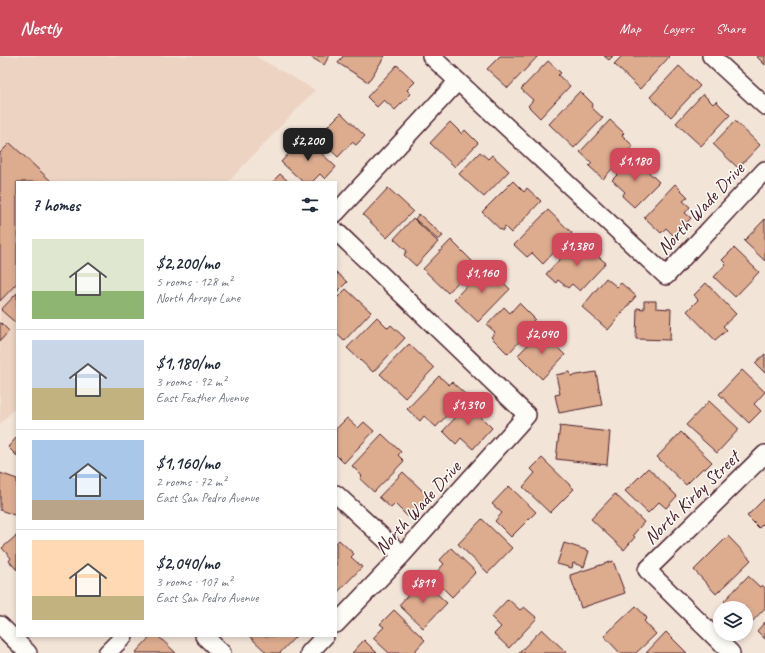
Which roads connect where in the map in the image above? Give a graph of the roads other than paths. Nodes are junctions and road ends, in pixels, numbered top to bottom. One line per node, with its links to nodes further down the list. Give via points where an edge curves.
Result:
1 (431, 56): 3 (street)
2 (711, 56): 4 (street)
3 (458, 81): 5 (street, North Wade Drive, via 666,276); 6 (street)
4 (765, 106)
5 (765, 170)
6 (337, 212)
7 (337, 232): 10 (street, North Wade Drive, via 527,415)
8 (765, 454): 20 (street, North Kirby Street, via 647,570)
9 (337, 495): 10 (street)
10 (402, 555): 11 (street, North Wade Drive)
11 (337, 623)
12 (0, 625): 16 (street)
13 (123, 637): 17 (street)
14 (205, 637): 18 (street)
15 (324, 637): 19 (street)
16 (28, 653)
17 (107, 653)
18 (222, 653)
19 (309, 653)
20 (731, 653)

